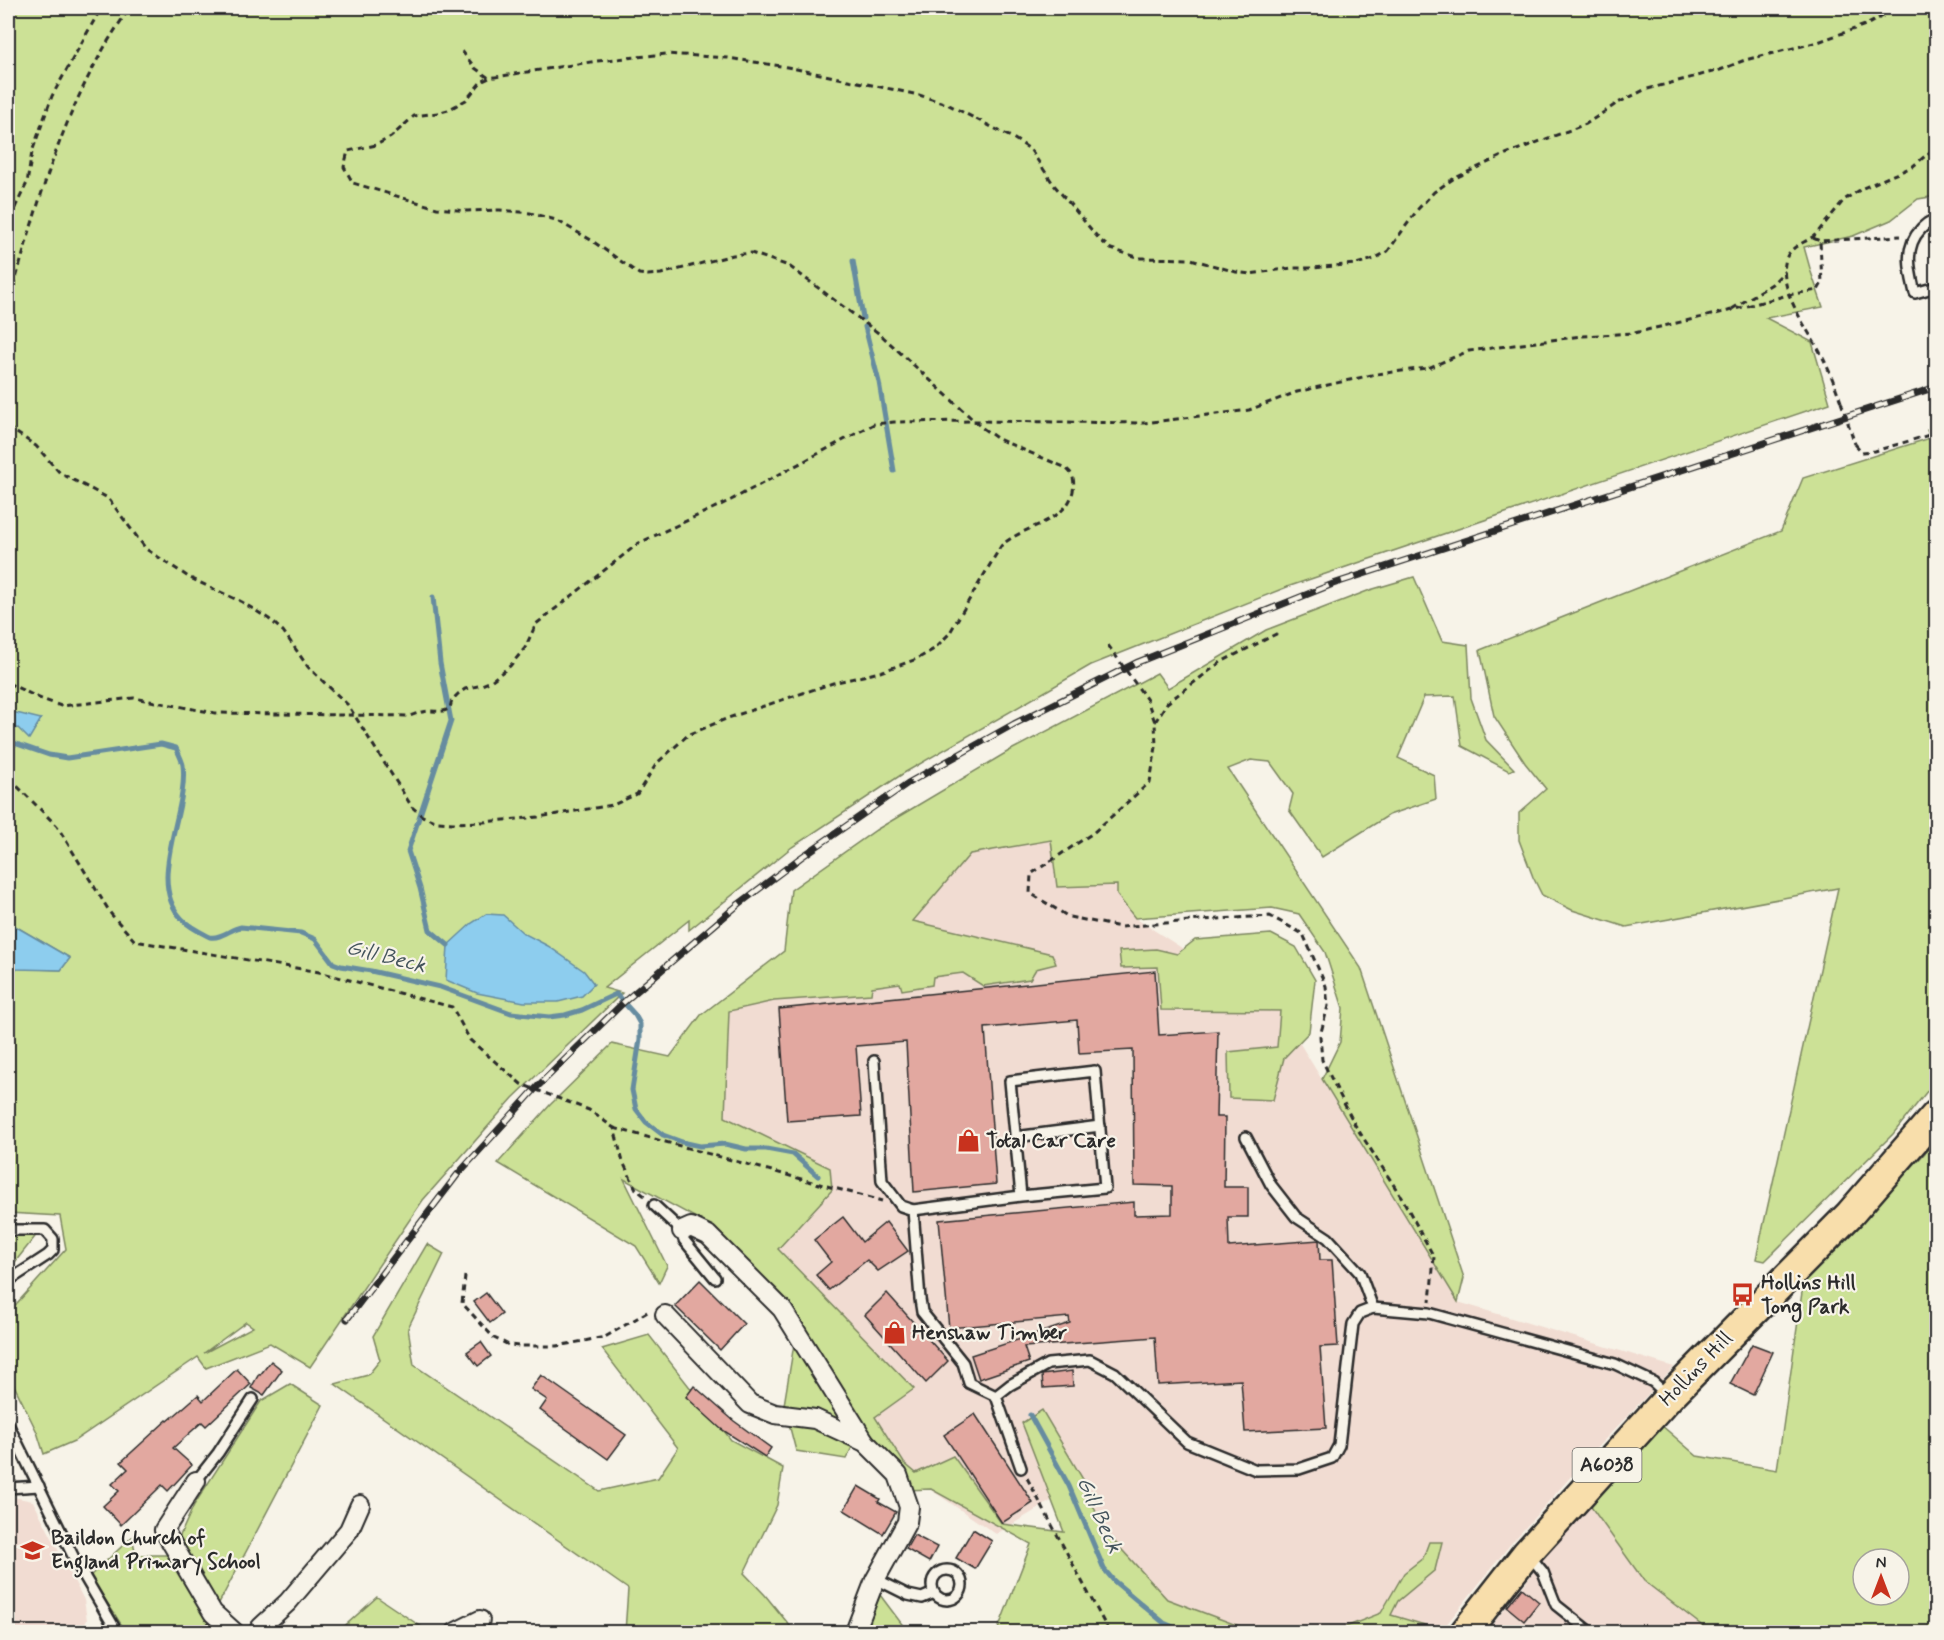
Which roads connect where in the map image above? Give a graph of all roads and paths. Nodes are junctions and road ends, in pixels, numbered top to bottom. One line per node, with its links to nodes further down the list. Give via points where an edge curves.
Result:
1 (101, 8): 8 (path, via 52,96 32,152 27,183)
2 (130, 8): 15 (path, via 95,63 67,123 43,187)
3 (1898, 8): 5 (path, via 1818,42 1644,90 1586,124 1453,179 1434,192 1388,251 1374,259 1250,274 1191,259 1140,258 1111,249 1054,185 1030,150 947,104 919,95 787,67 666,54)
4 (462, 51): 5 (path)
5 (489, 78): 17 (path, via 466,100 448,110 414,116 376,145 348,151 344,167 347,175 353,183 437,208 530,213 556,220 639,274 661,274 751,254 789,266 881,335)
6 (1936, 147): 10 (path, via 1912,167 1844,200)
7 (1936, 220): 9 (lane, via 1928,222)
8 (8, 228)
9 (1915, 235): 11 (path); 13 (lane, via 1908,257 1915,293)
10 (1813, 237): 11 (path); 12 (path, via 1793,249 1786,259)
11 (1820, 241): 14 (path, via 1822,283 1818,290)
12 (1785, 271): 14 (path); 16 (path, via 1772,284)
13 (1936, 287)
14 (1788, 295): 16 (path); 19 (path, bridge, via 1821,354 1855,444 1862,452)
15 (8, 307)
16 (1728, 311): 17 (path, via 1634,333 1469,351 1428,368 1376,374 1297,392 1249,410 1144,423)
17 (975, 421): 23 (path, via 874,424 639,543 536,624 525,648 510,666 482,686 465,689 452,700 448,710 409,716); 23 (path, via 998,439 1064,466 1072,472 1075,483 1062,510 1001,546 949,634 917,658 880,672 833,682 688,735 657,763 637,794 628,800 539,817 437,822 412,807)
18 (8, 427): 23 (path, via 36,446 60,473 108,498 146,549 190,578 269,619 283,631 308,667)
19 (1936, 433)
20 (1278, 633): 24 (path, via 1221,662 1167,703)
21 (1108, 645): 24 (path, via 1147,700)
22 (8, 683): 23 (path, via 61,706 134,698 215,713)
23 (356, 716)
24 (1155, 722): 42 (path, via 1156,747 1150,782 1093,833 1031,874 1030,893 1069,917 1122,927 1270,916 1303,934 1326,986 1328,1006 1320,1036 1322,1060 1355,1125 1434,1257)
25 (8, 782): 29 (path, via 16,785 57,826 111,914 135,941 319,972 452,1006 470,1040 521,1084 589,1110)
26 (874, 1061): 34 (lane, via 882,1181)
27 (1936, 1115): 45 (main road, Hollins Hill / A6038, via 1850,1214)
28 (1100, 1126): 30 (lane); 30 (lane, via 1095,1071 1010,1081); 32 (lane, via 1105,1188)
29 (614, 1128): 33 (path, via 623,1162 636,1189); 34 (path)
30 (1015, 1137): 32 (lane)
31 (1246, 1137): 41 (lane, via 1271,1185 1296,1217 1328,1238 1360,1274)
32 (1020, 1196): 35 (lane)
33 (654, 1204): 37 (lane)
34 (901, 1206): 35 (lane)
35 (913, 1210): 44 (lane, via 922,1312 963,1363 969,1383)
36 (8, 1230): 40 (lane, via 45,1230 52,1239 48,1255)
37 (682, 1231): 39 (lane, via 684,1240); 48 (street, via 691,1227 708,1235 782,1309)
38 (465, 1275): 43 (path, via 462,1303 494,1338 509,1345 557,1346 605,1337 647,1311)
39 (715, 1278)
40 (8, 1281)
41 (1373, 1308): 42 (lane); 44 (lane, via 1360,1313 1353,1324 1339,1445 1332,1458 1299,1469 1256,1470 1187,1442 1116,1373 1090,1360 1048,1364)
42 (1429, 1312): 45 (lane, via 1615,1364 1653,1382)
43 (665, 1316): 48 (street, via 750,1404 775,1414 815,1419)
44 (996, 1396): 49 (lane)
45 (1669, 1396): 54 (main road, Hollins Hill / A6038)
46 (253, 1399): 50 (lane)
47 (8, 1424): 51 (lane)
48 (866, 1442): 55 (street, via 898,1475 909,1508 907,1522)
49 (1021, 1468): 63 (path)
50 (196, 1481): 59 (street, via 164,1530 213,1613)
51 (39, 1486): 52 (lane); 58 (lane, via 76,1562)
52 (8, 1488)
53 (360, 1505): 60 (street, via 349,1530)
54 (1527, 1553): 64 (main road, Hollins Hill / A6038); 65 (lane, via 1543,1572 1556,1605)
55 (876, 1579): 56 (lane, via 908,1595 922,1598); 62 (street)
56 (934, 1593)
57 (480, 1620): 61 (street)
58 (117, 1632)
59 (234, 1632)
60 (258, 1632)
61 (456, 1632)
62 (855, 1632)
63 (1109, 1632)
64 (1465, 1632)
65 (1590, 1632)

